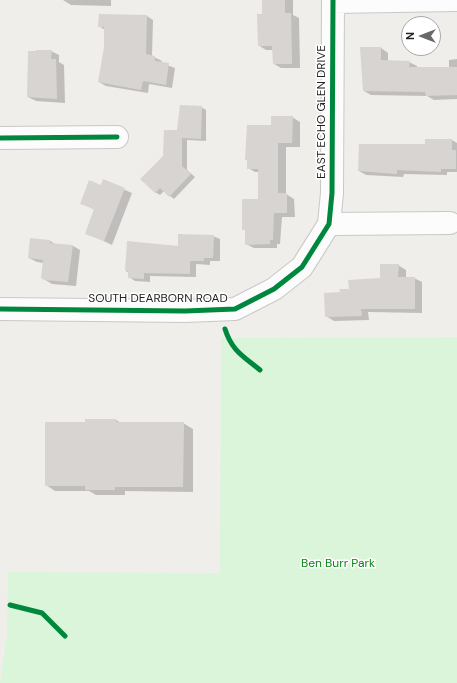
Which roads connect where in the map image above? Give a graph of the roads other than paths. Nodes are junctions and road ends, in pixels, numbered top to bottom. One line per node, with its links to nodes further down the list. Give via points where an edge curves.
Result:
1 (457, 0): 2 (street)
2 (333, 1): 8 (street, EAST ECHO GLEN DRIVE, via 332,193)
3 (0, 134): 5 (street)
4 (117, 136): 5 (street)
5 (0, 138): 6 (street)
6 (0, 148)
7 (450, 223): 8 (street)
8 (329, 224): 9 (street, SOUTH DEARBORN ROAD, via 302,267 274,289 234,309)
9 (0, 309)

